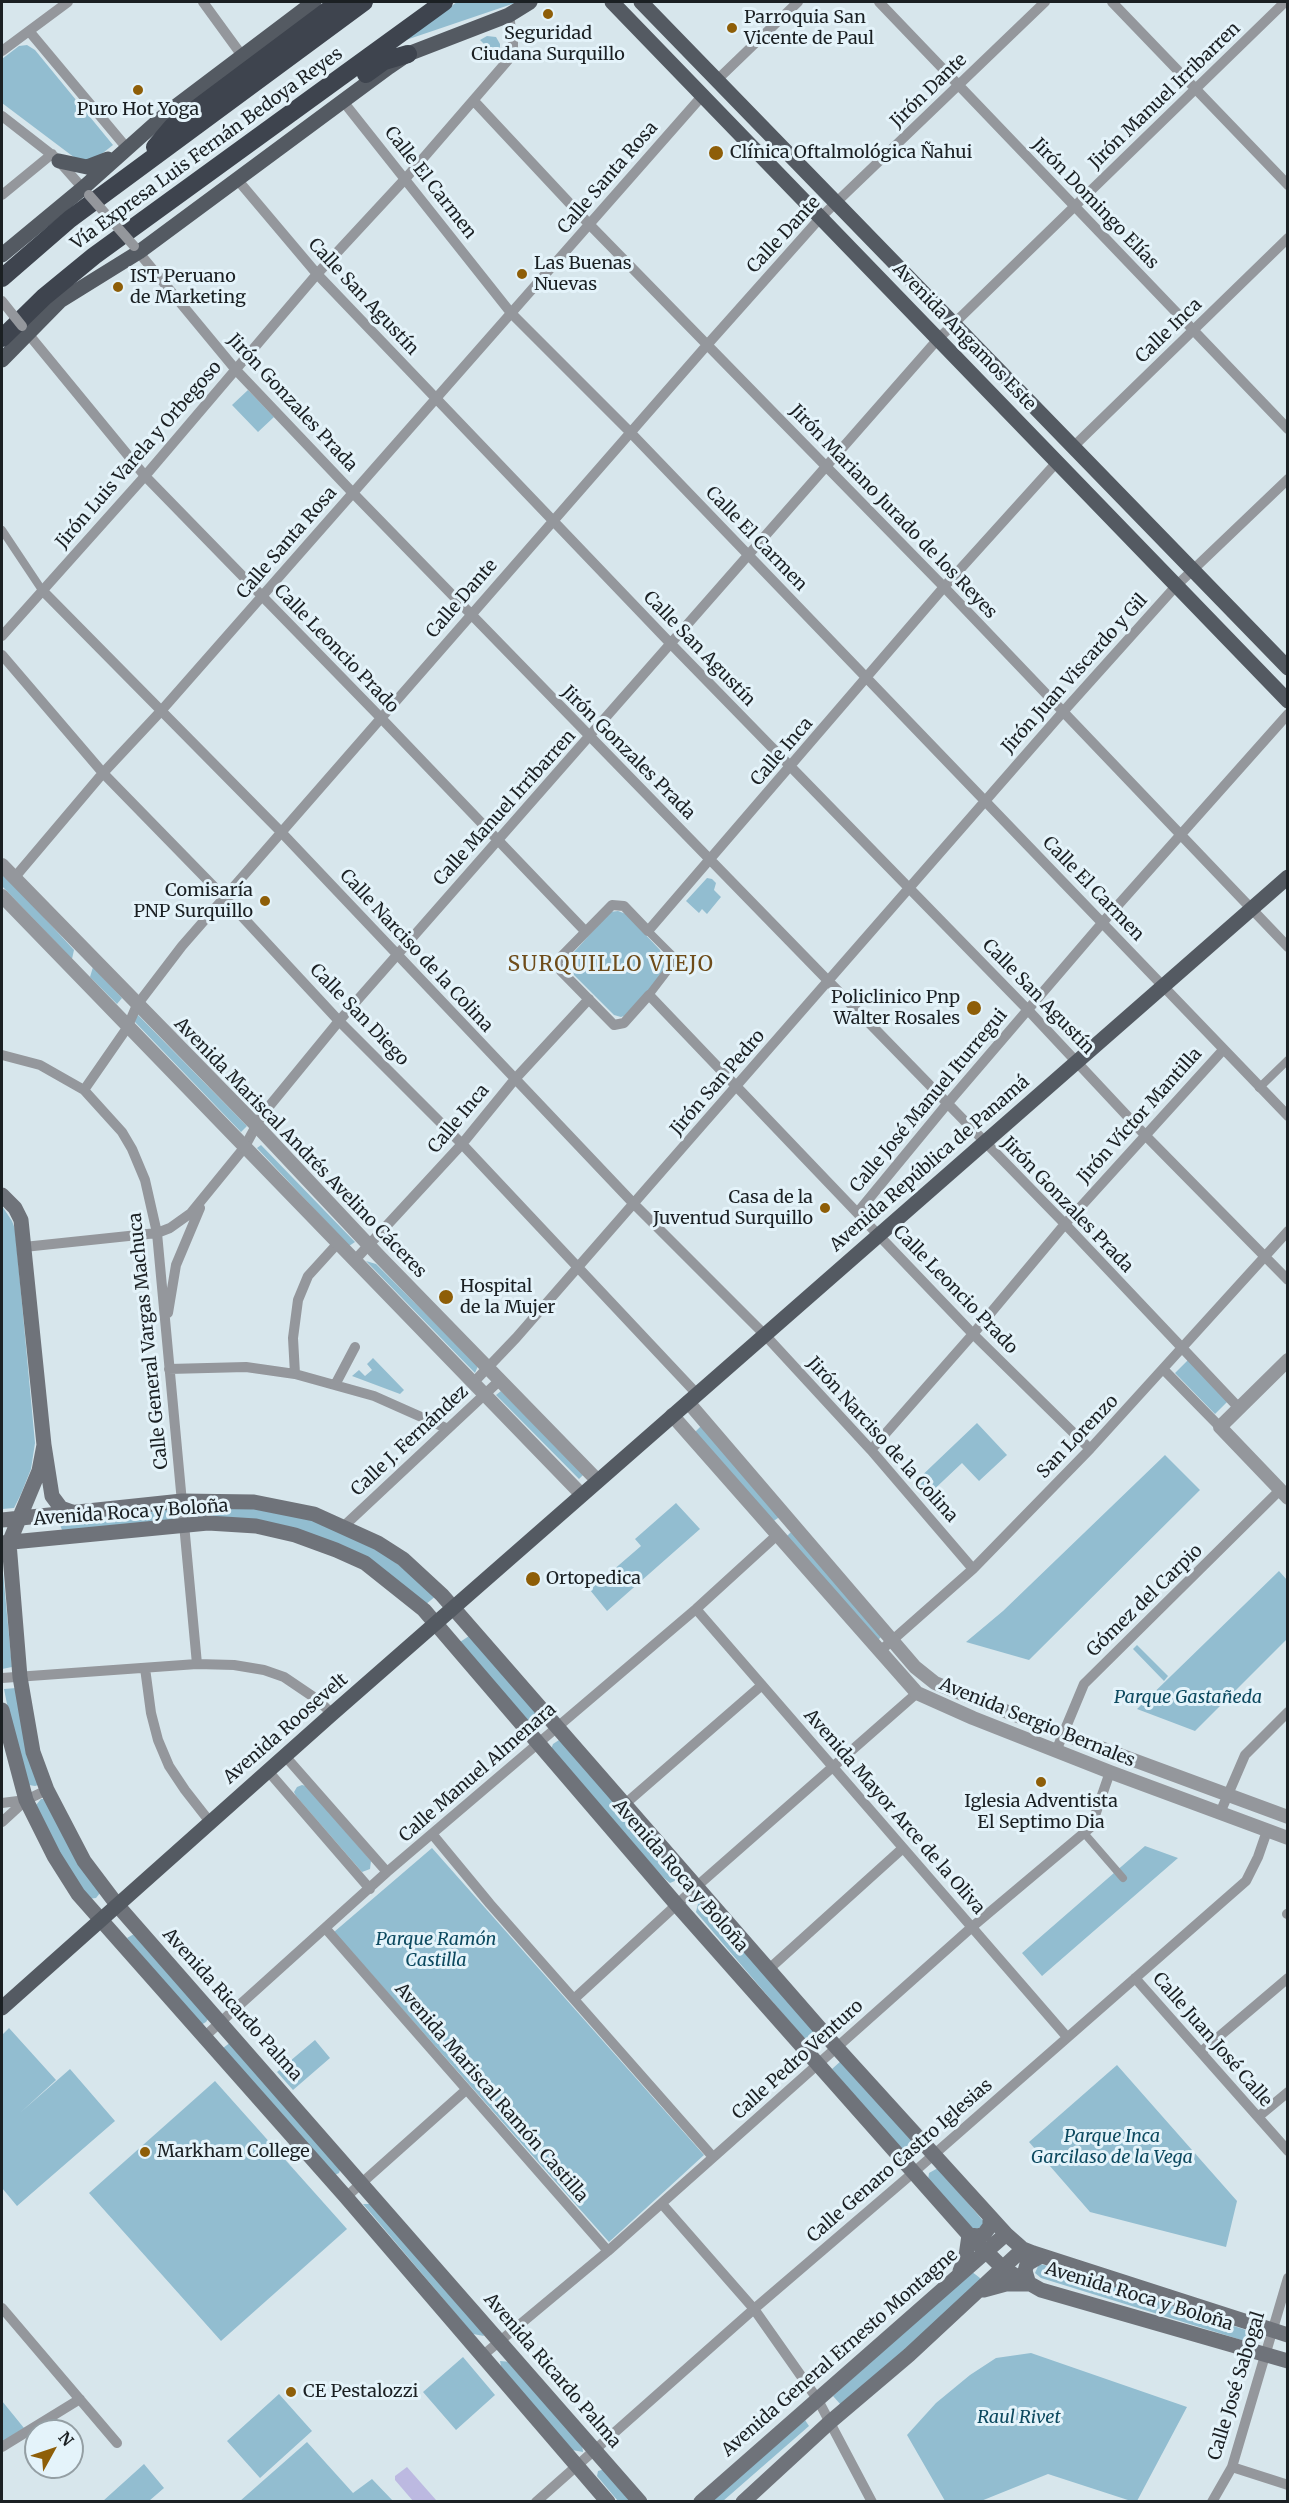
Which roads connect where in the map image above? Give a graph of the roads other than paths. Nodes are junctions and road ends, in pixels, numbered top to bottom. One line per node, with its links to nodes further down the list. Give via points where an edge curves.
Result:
1 (68, 2): 16 (street)
2 (203, 2): 19 (street)
3 (314, 2): 19 (main road)
4 (339, 2): 29 (highway, via 172,128)
5 (364, 2): 29 (highway, Vía Expresa Luis Fernán Bedoya Reyes)
6 (444, 2): 44 (highway, Vía Expresa Luis Fernán Bedoya Reyes, via 94,256)
7 (612, 2): 23 (main road, Avenida Angamos Este)
8 (641, 2): 20 (main road, Avenida Angamos Este)
9 (798, 2): 20 (street)
10 (879, 2): 21 (street, Jirón Domingo Elías)
11 (1045, 2): 21 (street, Jirón Dante)
12 (1112, 2): 22 (street)
13 (1285, 2): 22 (street, Jirón Manuel Irribarren)
14 (531, 3): 15 (main road)
15 (509, 15): 18 (main road); 25 (street, Jirón Luis Varela y Orbegoso, via 513,51)
16 (29, 32): 17 (street); 27 (street)
17 (2, 51)
18 (408, 54): 24 (main road); 44 (highway, via 384,61 120,249)
19 (243, 57): 27 (main road)
20 (717, 80): 35 (main road, Avenida Angamos Este)
21 (958, 85): 35 (street, Jirón Dante); 36 (street, Jirón Domingo Elías)
22 (1196, 90): 32 (street); 36 (street, Jirón Manuel Irribarren)
23 (703, 95): 37 (main road, Avenida Angamos Este); 38 (street, Calle Santa Rosa)
24 (342, 100): 30 (main road); 31 (street, Calle El Carmen)
25 (474, 100): 31 (street, Jirón Luis Varela y Orbegoso); 38 (street, Jirón Mariano Jurado de los Reyes)
26 (2, 116): 28 (street, Jirón Gonzales Prada)
27 (123, 150): 28 (main road, via 87,167); 33 (main road)
28 (56, 158): 33 (street, Jirón Gonzales Prada); 34 (street)
29 (130, 175): 43 (highway, Vía Expresa Luis Fernán Bedoya Reyes, via 70,219)
30 (236, 178): 40 (main road); 42 (street, Calle San Agustín)
31 (406, 178): 42 (street, Jirón Luis Varela y Orbegoso); 46 (street, Calle El Carmen)
32 (1287, 185)
33 (86, 191): 40 (street, Jirón Gonzales Prada, bridge); 41 (main road)
34 (2, 195)
35 (836, 203): 37 (street, Calle Dante); 47 (main road, Avenida Angamos Este)
36 (1075, 207): 47 (street, Jirón Manuel Irribarren); 49 (street, Jirón Domingo Elías)
37 (821, 217): 51 (main road, Avenida Angamos Este); 52 (street, Calle Dante)
38 (589, 224): 46 (street, Calle Santa Rosa); 52 (street, Jirón Mariano Jurado de los Reyes)
39 (1287, 238): 49 (street, Calle Inca)
40 (136, 249): 48 (main road); 54 (street, Jirón Gonzales Prada)
41 (2, 255)
42 (317, 274): 54 (street, Jirón Luis Varela y Orbegoso); 55 (street, Calle San Agustín)
43 (2, 278)
44 (44, 297): 50 (highway, Vía Expresa Luis Fernán Bedoya Reyes)
45 (2, 301): 48 (street, Calle Leoncio Prado, bridge)
46 (511, 313): 55 (street, Calle Santa Rosa); 57 (street, Calle El Carmen)
47 (953, 324): 51 (street, Jirón Manuel Irribarren); 58 (main road, Avenida Angamos Este)
48 (25, 330): 53 (main road); 61 (street, Calle Leoncio Prado)
49 (1193, 330): 56 (street, Jirón Domingo Elías); 58 (street, Calle Inca)
50 (2, 338)
51 (938, 339): 59 (main road, Avenida Angamos Este); 60 (street, Calle Manuel Irribarren)
52 (707, 345): 57 (street, Calle Dante); 60 (street, Jirón Mariano Jurado de los Reyes)
53 (2, 360)
54 (236, 370): 61 (street, Jirón Luis Varela y Orbegoso); 63 (street, Jirón Gonzales Prada)
55 (436, 399): 63 (street, Calle Santa Rosa); 64 (street, Calle San Agustín)
56 (1287, 429)
57 (630, 432): 64 (street, Calle Dante); 66 (street, Calle El Carmen)
58 (1073, 447): 67 (main road, Avenida Angamos Este)
59 (1057, 462): 68 (main road, Avenida Angamos Este); 69 (street, Calle Inca)
60 (827, 466): 66 (street, Calle Manuel Irribarren); 69 (street, Jirón Mariano Jurado de los Reyes)
61 (144, 476): 70 (street, Jirón Luis Varela y Orbegoso); 71 (street, Calle Leoncio Prado)
62 (1287, 479): 67 (street)
63 (352, 492): 71 (street, Calle Santa Rosa); 72 (street, Jirón Gonzales Prada)
64 (552, 520): 72 (street, Calle Dante); 74 (street, Calle San Agustín)
65 (2, 530): 70 (street)
66 (749, 555): 74 (street, Calle Manuel Irribarren); 77 (street, Calle El Carmen)
67 (1193, 570): 68 (street, Jirón Juan Viscardo y Gil); 76 (main road, Avenida Angamos Este)
68 (1176, 586): 78 (main road, Avenida Angamos Este); 80 (street, Jirón Juan Viscardo y Gil)
69 (944, 587): 77 (street, Calle Inca); 80 (street, Jirón Mariano Jurado de los Reyes)
70 (42, 590): 73 (street, Jirón Luis Varela y Orbegoso); 79 (street, Calle Narciso de la Colina)
71 (262, 597): 79 (street, Calle Santa Rosa); 82 (street, Calle Leoncio Prado)
72 (470, 616): 82 (street, Calle Dante); 83 (street, Jirón Gonzales Prada)
73 (2, 636)
74 (671, 644): 83 (street, Calle Manuel Irribarren); 84 (street, Calle San Agustín)
75 (2, 655): 85 (street, Calle San Diego)
76 (1287, 668)
77 (867, 679): 84 (street, Calle Inca); 86 (street, Calle El Carmen)
78 (1287, 700)
79 (162, 711): 85 (street, Calle Santa Rosa); 87 (street, Calle Narciso de la Colina)
80 (1062, 713): 86 (street, Jirón Juan Viscardo y Gil); 88 (street, Jirón Mariano Jurado de los Reyes)
81 (1287, 714): 88 (street, Calle José Manuel Iturregui)
82 (381, 718): 87 (street, Calle Dante); 89 (street, Calle Leoncio Prado)
83 (590, 737): 89 (street, Calle Manuel Irribarren); 90 (street, Jirón Gonzales Prada)
84 (790, 767): 90 (street, Calle Inca); 94 (street, Calle San Agustín)
85 (103, 773): 93 (street, Calle Santa Rosa); 96 (street, Calle San Diego)
86 (984, 801): 94 (street, Jirón San Pedro); 98 (street, Calle El Carmen)
87 (282, 833): 96 (street, Calle Dante); 102 (street, Calle Narciso de la Colina)
88 (1180, 834): 97 (street, Jirón Mariano Jurado de los Reyes); 98 (street, Calle José Manuel Iturregui)
89 (497, 840): 99 (street, Calle Leoncio Prado); 102 (street, Calle Manuel Irribarren)
90 (709, 858): 100 (street, Calle Inca); 105 (street, Jirón Gonzales Prada)
91 (2, 864): 93 (street, Avenida Mariscal Andrés Avelino Cáceres)
92 (1287, 877): 97 (main road, Avenida República de Panamá)
93 (15, 878): 103 (street, Avenida Mariscal Andrés Avelino Cáceres)
94 (909, 889): 105 (street, Jirón San Pedro); 110 (street, Calle San Agustín)
95 (2, 896): 104 (street)
96 (224, 897): 109 (street, Calle Dante); 111 (street, Calle San Diego)
97 (1252, 909): 101 (street, Jirón Mariano Jurado de los Reyes); 106 (main road, Avenida República de Panamá)
98 (1103, 922): 106 (street, Calle El Carmen); 110 (street, Calle José Manuel Iturregui)
99 (585, 931): 100 (street, via 616,904 624,906); 108 (street, via 557,964)
100 (648, 931): 107 (street, via 675,961)
101 (1287, 947)
102 (399, 955): 111 (street, Calle Manuel Irribarren); 117 (street, Calle Narciso de la Colina)
103 (89, 956): 104 (street); 109 (street, Avenida Mariscal Andrés Avelino Cáceres)
104 (77, 974): 112 (street)
105 (828, 982): 118 (street, Jirón San Pedro); 121 (street, Jirón Gonzales Prada)
106 (1164, 987): 113 (street, Calle El Carmen); 116 (main road, Avenida República de Panamá)
107 (649, 995): 108 (street, via 618,1025); 118 (street, Calle Leoncio Prado)
108 (589, 999): 117 (street, Calle Inca)
109 (137, 1005): 112 (street, Calle Dante); 123 (street, Avenida Mariscal Andrés Avelino Cáceres)
110 (1028, 1010): 116 (street, Calle San Agustín); 121 (street, Calle José Manuel Iturregui)
111 (339, 1021): 123 (street, Calle Manuel Irribarren); 126 (street, Calle San Diego)
112 (127, 1028): 120 (street, Calle Dante); 127 (street)
113 (1223, 1050): 119 (street, Calle El Carmen); 124 (street, Jirón Víctor Mantilla)
114 (2, 1055): 120 (street, Calle General Vargas Machuca, via 40,1065)
115 (1287, 1060): 119 (street)
116 (1077, 1061): 124 (street, Calle San Agustín); 125 (main road, Avenida República de Panamá)
117 (515, 1079): 126 (street, Calle Inca); 130 (street, Calle Narciso de la Colina)
118 (735, 1087): 130 (street, Jirón San Pedro); 131 (street, Calle Leoncio Prado)
119 (1259, 1088): 122 (street, Calle El Carmen)
120 (84, 1089): 134 (street, Calle General Vargas Machuca, via 132,1149 150,1195)
121 (947, 1104): 125 (street, Jirón Gonzales Prada); 131 (street, Calle José Manuel Iturregui)
122 (1287, 1116)
123 (256, 1125): 127 (street, Calle Manuel Irribarren); 137 (street, Avenida Mariscal Andrés Avelino Cáceres)
124 (1145, 1135): 132 (street, Jirón Víctor Mantilla); 139 (street, Calle San Agustín)
125 (984, 1143): 132 (street, Jirón Gonzales Prada); 135 (main road, Avenida República de Panamá)
126 (462, 1144): 137 (street, Calle Inca); 141 (street, Calle San Diego)
127 (244, 1148): 129 (street, Calle Manuel Irribarren); 136 (street)
128 (2, 1195): 138 (main road, via 21,1220)
129 (204, 1199): 134 (street, Calle Manuel Irribarren, via 177,1224); 143 (street, Calle Manuel Irribarren, via 176,1265)
130 (634, 1204): 141 (street, Jirón San Pedro); 145 (street, Calle Narciso de la Colina)
131 (858, 1212): 135 (street, Calle Leoncio Prado)
132 (1065, 1224): 144 (street, Jirón Víctor Mantilla); 147 (street, Jirón Gonzales Prada)
133 (1287, 1231): 139 (street, San Lorenzo)
134 (157, 1233): 138 (street, Calle Manuel Irribarren); 143 (street, Calle General Vargas Machuca)
135 (879, 1234): 144 (street, Calle Leoncio Prado); 145 (main road, Avenida República de Panamá)
136 (338, 1243): 140 (street); 152 (street, via 308,1276 298,1300 293,1338)
137 (369, 1245): 140 (street, Calle Inca); 149 (street, Avenida Mariscal Andrés Avelino Cáceres)
138 (24, 1247): 162 (main road)
139 (1264, 1256): 142 (street, Calle San Agustín); 147 (street, San Lorenzo)
140 (354, 1261): 154 (street)
141 (578, 1267): 149 (street, Jirón San Pedro); 157 (street, Calle San Diego)
142 (1287, 1280)
143 (165, 1327): 150 (street, Calle General Vargas Machuca)
144 (973, 1334): 163 (street, Calle Leoncio Prado); 164 (street, Jirón Víctor Mantilla)
145 (765, 1335): 157 (main road, Avenida República de Panamá); 164 (street, Jirón Narciso de la Colina)
146 (355, 1347): 155 (street)
147 (1183, 1348): 151 (street, San Lorenzo); 158 (street, Jirón Gonzales Prada)
148 (1287, 1360): 158 (street)
149 (487, 1368): 153 (street, Avenida Mariscal Andrés Avelino Cáceres); 154 (street, Jirón San Pedro)
150 (169, 1369): 152 (street, via 246,1368); 168 (street, Calle General Vargas Machuca)
151 (1164, 1370): 160 (street); 163 (street, San Lorenzo)
152 (295, 1374): 155 (street)
153 (499, 1381): 156 (street, Calle J. Fernández); 165 (street, Avenida Mariscal Andrés Avelino Cáceres)
154 (473, 1383): 156 (street)
155 (335, 1385): 161 (street, via 374,1396 432,1421)
156 (485, 1395): 161 (street, Calle J. Fernández); 167 (street)
157 (692, 1398): 159 (main road, Avenida República de Panamá); 181 (street, Avenida Sergio Bernales)
158 (1239, 1408): 160 (street)
159 (672, 1415): 165 (main road, Avenida República de Panamá); 174 (street, Avenida Sergio Bernales)
160 (1220, 1427): 166 (street)
161 (442, 1432): 173 (street, Calle J. Fernández)
162 (44, 1445): 169 (main road, via 52,1496); 170 (main road, via 39,1471)
163 (1090, 1449): 177 (street, San Lorenzo)
164 (871, 1450): 177 (street, Jirón Narciso de la Colina)
165 (597, 1481): 167 (main road, Avenida Roosevelt)
166 (1284, 1494): 195 (street, Gómez del Carpio, via 1084,1684)
167 (582, 1495): 178 (main road, Avenida Roosevelt)
168 (183, 1501): 169 (main road, Avenida Roca y Boloña); 172 (street, Calle General Vargas Machuca); 173 (main road, Avenida Roca y Boloña, via 254,1502 314,1514)
169 (68, 1513): 170 (main road, Avenida Roca y Boloña); 175 (main road, via 60,1516 57,1526)
170 (21, 1518): 171 (main road, Avenida Roca y Boloña); 176 (main road)
171 (2, 1520)
172 (184, 1525): 175 (main road, Avenida Roca y Boloña); 180 (main road, Avenida Roca y Boloña, via 256,1526 336,1550 373,1568); 183 (street, Calle General Vargas Machuca)
173 (344, 1526): 178 (main road, Avenida Roca y Boloña, via 403,1559)
174 (776, 1536): 179 (street, Calle Manuel Almenara); 182 (street, Avenida Sergio Bernales)
175 (68, 1537): 176 (main road, Avenida Roca y Boloña)
176 (5, 1543): 185 (main road, Avenida Ricardo Palma)
177 (973, 1569): 181 (street, San Lorenzo)
178 (454, 1608): 180 (main road, Avenida Roosevelt); 194 (main road, Avenida Roca y Boloña)
179 (696, 1609): 187 (street, Avenida Mayor Arce de la Oliva); 194 (street, Calle Manuel Almenara)
180 (436, 1623): 192 (main road, Avenida Roosevelt); 196 (main road, Avenida Roca y Boloña)
181 (893, 1639): 182 (street, San Lorenzo); 189 (street, Avenida Sergio Bernales, via 935,1683)
182 (879, 1652): 188 (street, Avenida Sergio Bernales)
183 (197, 1664): 184 (street); 192 (street, via 234,1665 284,1677)
184 (145, 1668): 185 (street); 212 (street, via 158,1740 185,1790)
185 (20, 1677): 186 (street); 204 (main road, Avenida Ricardo Palma, via 33,1752)
186 (2, 1678)
187 (762, 1685): 200 (street, Avenida Mayor Arce de la Oliva); 208 (street)
188 (917, 1693): 193 (street, Avenida Sergio Bernales); 200 (street)
189 (979, 1702): 193 (street); 195 (street, Avenida Sergio Bernales)
190 (2, 1710): 206 (main road)
191 (1287, 1712): 205 (street, via 1245,1755)
192 (332, 1714): 198 (main road, Avenida Roosevelt)
193 (973, 1719): 197 (street, Avenida Sergio Bernales)
194 (556, 1728): 196 (street, Calle Manuel Almenara); 208 (main road, Avenida Roca y Boloña)
195 (1063, 1734): 197 (street, Gómez del Carpio); 199 (street, Avenida Sergio Bernales)
196 (539, 1742): 215 (street, Calle Manuel Almenara); 222 (main road, Avenida Roca y Boloña)
197 (1056, 1751): 202 (street, Avenida Sergio Bernales)
198 (285, 1756): 201 (main road, Avenida Roosevelt); 218 (street)
199 (1152, 1767): 203 (street); 205 (street, Avenida Sergio Bernales)
200 (834, 1768): 217 (street, Avenida Mayor Arce de la Oliva); 220 (street)
201 (267, 1771): 212 (main road, Avenida Roosevelt); 221 (street)
202 (1110, 1772): 203 (street, Avenida Sergio Bernales); 214 (street, Calle Pedro Venturo, via 1092,1827)
203 (1146, 1786): 209 (street, Avenida Sergio Bernales)
204 (47, 1790): 206 (street); 223 (main road, Avenida Ricardo Palma, via 84,1861)
205 (1228, 1795): 209 (street); 210 (street, Avenida Sergio Bernales)
206 (26, 1800): 207 (street); 211 (street); 224 (main road, via 54,1856)
207 (2, 1803)
208 (625, 1804): 220 (main road, Avenida Roca y Boloña)
209 (1221, 1813): 213 (street, Avenida Sergio Bernales)
210 (1287, 1817)
211 (2, 1822)
212 (210, 1822): 223 (main road, Avenida Roosevelt)
213 (1267, 1832): 216 (street, Avenida Sergio Bernales); 228 (street, Calle Genaro Castro Iglesias, via 1246,1881)
214 (1084, 1833): 219 (street); 225 (street, Calle Pedro Venturo)
215 (433, 1835): 218 (street, Calle Manuel Almenara); 230 (street)
216 (1287, 1838)
217 (903, 1848): 225 (street, Avenida Mayor Arce de la Oliva); 227 (street)
218 (387, 1872): 221 (street, Calle Manuel Almenara)
219 (1123, 1878)
220 (696, 1887): 222 (street); 227 (main road, Avenida Roca y Boloña)
221 (370, 1889): 226 (street, Calle Manuel Almenara)
222 (677, 1905): 230 (street); 237 (main road, Avenida Roca y Boloña)
223 (118, 1906): 224 (main road, Avenida Roosevelt); 232 (main road, Avenida Ricardo Palma)
224 (100, 1921): 231 (main road, Avenida Roosevelt); 233 (main road)
225 (972, 1927): 234 (street, Avenida Mayor Arce de la Oliva); 235 (street, Calle Pedro Venturo)
226 (327, 1929): 232 (street, Calle Manuel Almenara); 238 (street, Avenida Mariscal Ramón Castilla)
227 (770, 1969): 235 (main road, Avenida Roca y Boloña)
228 (1135, 1978): 234 (street, Calle Genaro Castro Iglesias); 236 (street, Calle Juan José Calle)
229 (1287, 1978): 236 (street)
230 (574, 1999): 243 (street)
231 (2, 2008)
232 (220, 2022): 233 (street, Calle Manuel Almenara); 245 (main road, Avenida Ricardo Palma)
233 (204, 2037): 246 (main road)
234 (1067, 2037): 242 (street, Calle Genaro Castro Iglesias)
235 (837, 2048): 237 (street, Calle Pedro Venturo); 242 (main road, Avenida Roca y Boloña)
236 (1202, 2051): 240 (street, Calle Juan José Calle)
237 (820, 2064): 243 (street, Calle Pedro Venturo); 244 (main road, Avenida Roca y Boloña)
238 (465, 2091): 245 (street); 252 (street, Avenida Mariscal Ramón Castilla)
239 (1287, 2092): 240 (street)
240 (1258, 2117): 241 (street, Calle Juan José Calle)
241 (1287, 2151)
242 (933, 2155): 244 (street, Calle Genaro Castro Iglesias); 248 (main road, Avenida Roca y Boloña)
243 (713, 2157): 247 (street, Calle Pedro Venturo)
244 (914, 2172): 250 (main road, Avenida Roca y Boloña); 261 (street, Calle Genaro Castro Iglesias)
245 (362, 2183): 246 (street); 264 (main road, Avenida Ricardo Palma)
246 (346, 2198): 266 (main road)
247 (662, 2204): 252 (street, Calle Pedro Venturo); 261 (street)
248 (990, 2217): 249 (main road, Avenida Roca y Boloña); 250 (main road, via 984,2234)
249 (1006, 2234): 251 (main road, Avenida Roca y Boloña); 253 (main road, Avenida General Ernesto Montagne)
250 (969, 2235): 253 (main road, Avenida Roca y Boloña); 255 (main road)
251 (1023, 2249): 254 (main road, Avenida Roca y Boloña); 256 (main road)
252 (608, 2251): 264 (street, Calle Pedro Venturo)
253 (986, 2251): 255 (main road, Avenida General Ernesto Montagne); 256 (main road, Avenida Roca y Boloña)
254 (1041, 2256): 258 (main road, via 1027,2264); 262 (main road, Avenida Roca y Boloña)
255 (964, 2269): 259 (main road, via 982,2269 986,2273); 269 (main road, Avenida General Ernesto Montagne)
256 (1004, 2269): 258 (main road, Avenida Roca y Boloña); 259 (main road)
257 (1287, 2278): 262 (street, Calle José Sabogal)
258 (1029, 2284): 259 (main road); 265 (main road, Avenida Roca y Boloña, via 1101,2309)
259 (982, 2289): 270 (main road)
260 (2, 2308): 268 (street)
261 (754, 2309): 269 (street); 273 (street, Calle Genaro Castro Iglesias)
262 (1271, 2330): 263 (main road, Avenida Roca y Boloña); 265 (street, Calle José Sabogal)
263 (1287, 2335)
264 (499, 2341): 266 (street, Calle Pedro Venturo); 273 (main road, Avenida Ricardo Palma)
265 (1264, 2354): 267 (main road, Avenida Roca y Boloña); 275 (street, Calle José Sabogal)
266 (482, 2356): 274 (main road)
267 (1287, 2361)
268 (80, 2400): 271 (street); 272 (street)
269 (818, 2400): 270 (street); 280 (main road, Avenida General Ernesto Montagne)
270 (830, 2422): 281 (main road); 282 (street)
271 (117, 2443)
272 (2, 2447)
273 (595, 2450): 274 (street, Calle Genaro Castro Iglesias); 279 (main road, Avenida Ricardo Palma)
274 (578, 2466): 277 (street, Calle Genaro Castro Iglesias); 278 (main road)
275 (1232, 2468): 276 (street); 283 (street, Calle José Sabogal)
276 (1287, 2485)
277 (536, 2502)
278 (608, 2502)
279 (640, 2502)
280 (701, 2502)
281 (743, 2502)
282 (872, 2502)
283 (1212, 2502)

